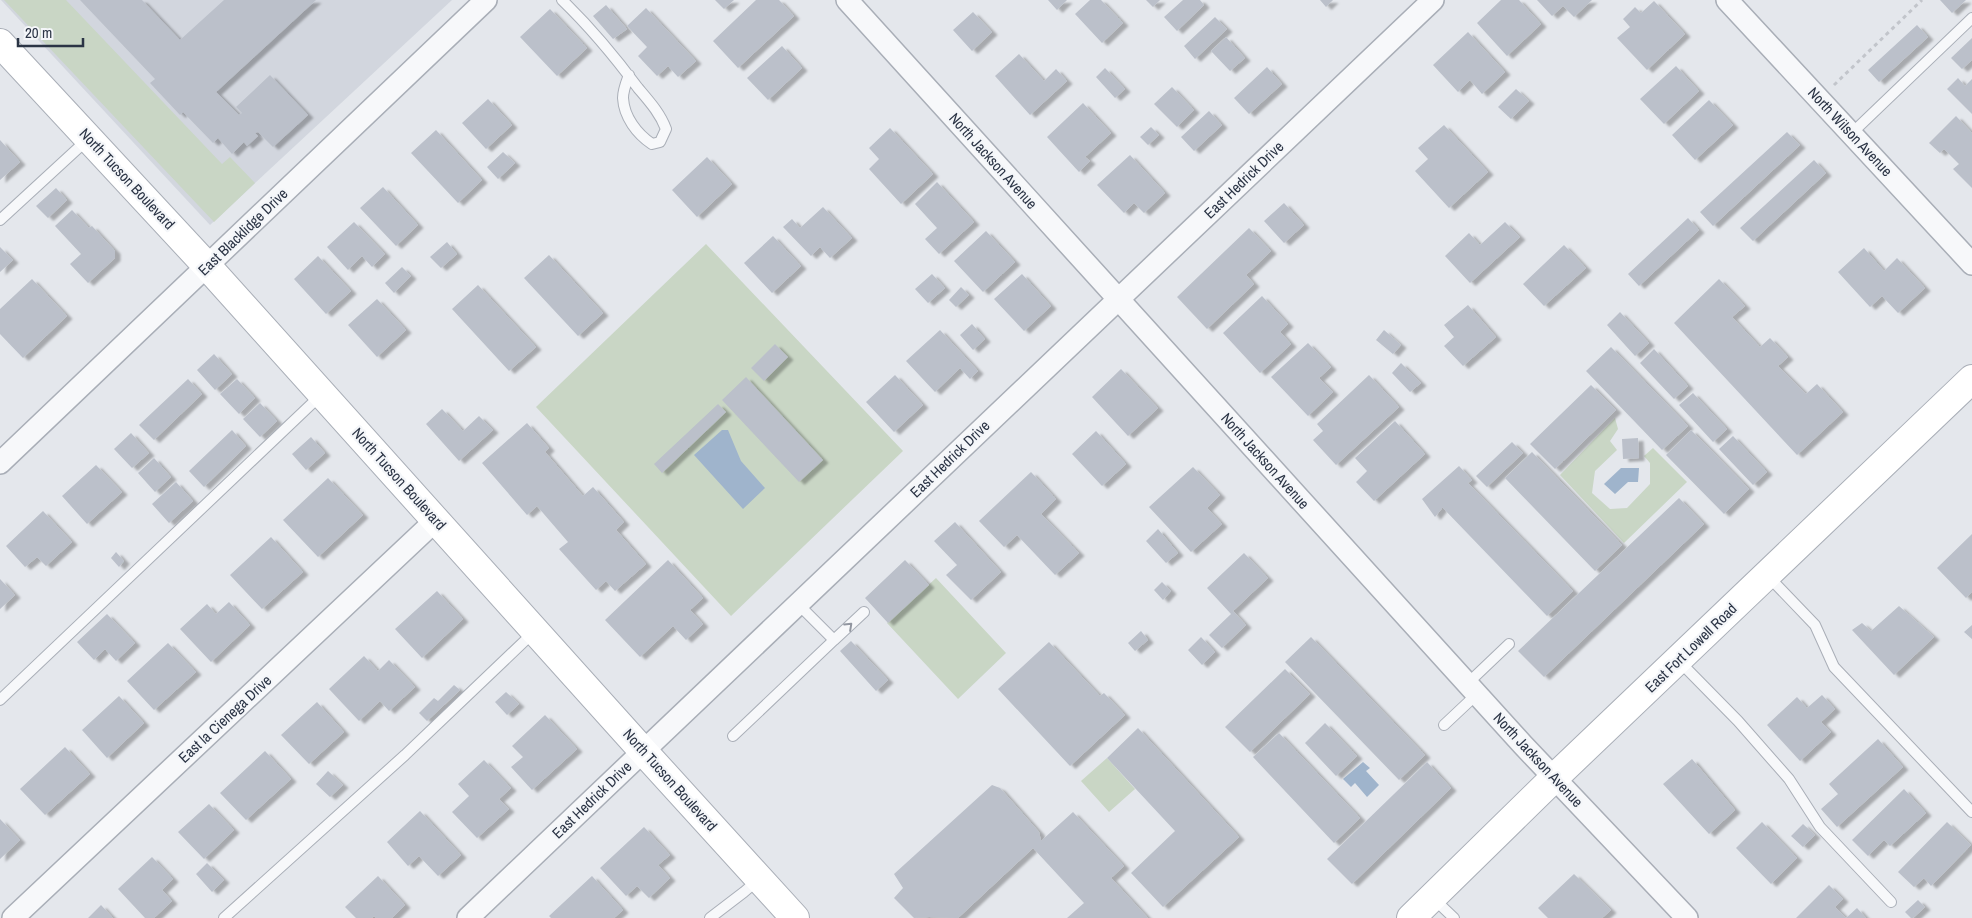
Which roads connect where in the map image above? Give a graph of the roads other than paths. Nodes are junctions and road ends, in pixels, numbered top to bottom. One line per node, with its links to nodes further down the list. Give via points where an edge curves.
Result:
1 (486, 0): 13 (street, East Blacklidge Drive)
2 (562, 0): 8 (lane)
3 (847, 0): 14 (street, North Jackson Avenue)
4 (1433, 0): 14 (street, East Hedrick Drive)
5 (1728, 0): 9 (street, North Wilson Avenue)
6 (1972, 18): 9 (lane)
7 (0, 43): 10 (main road, North Tucson Boulevard)
8 (629, 75): 8 (lane, via 662,118 666,129 660,142 652,144 641,137 631,123 623,100)
9 (1851, 134): 12 (street, North Wilson Avenue)
10 (89, 138): 11 (lane); 13 (main road, North Tucson Boulevard)
11 (0, 220)
12 (1972, 264)
13 (207, 266): 16 (main road, North Tucson Boulevard); 17 (street, East Blacklidge Drive)
14 (1118, 300): 20 (street, East Hedrick Drive); 26 (street, North Jackson Avenue)
15 (1972, 379): 19 (main road, East Fort Lowell Road)
16 (322, 394): 18 (main road, North Tucson Boulevard); 27 (lane)
17 (0, 463)
18 (436, 520): 22 (main road, North Tucson Boulevard); 36 (street, East la Cienega Drive)
19 (1768, 575): 25 (main road, East Fort Lowell Road); 32 (lane, via 1815,625 1834,667)
20 (798, 604): 23 (lane); 30 (street, East Hedrick Drive)
21 (864, 612): 23 (lane, one-way to 21)
22 (535, 631): 30 (main road, North Tucson Boulevard); 37 (lane)
23 (834, 640): 29 (lane)
24 (1509, 644): 26 (lane)
25 (1678, 660): 31 (main road, East Fort Lowell Road); 35 (lane, via 1751,735 1789,779 1820,826)
26 (1472, 689): 28 (lane); 31 (street, North Jackson Avenue)
27 (0, 700)
28 (1444, 726)
29 (733, 736)
30 (643, 752): 33 (main road, North Tucson Boulevard); 38 (street, East Hedrick Drive)
31 (1554, 778): 34 (main road, East Fort Lowell Road); 43 (street, North Jackson Avenue)
32 (1972, 812)
33 (759, 878): 39 (lane); 40 (main road, North Tucson Boulevard)
34 (1433, 897): 41 (main road, East Fort Lowell Road); 42 (lane)
35 (1891, 902)
36 (13, 918)
37 (224, 918)
38 (468, 918)
39 (710, 918)
40 (795, 918)
41 (1411, 918)
42 (1454, 918)
43 (1686, 918)

